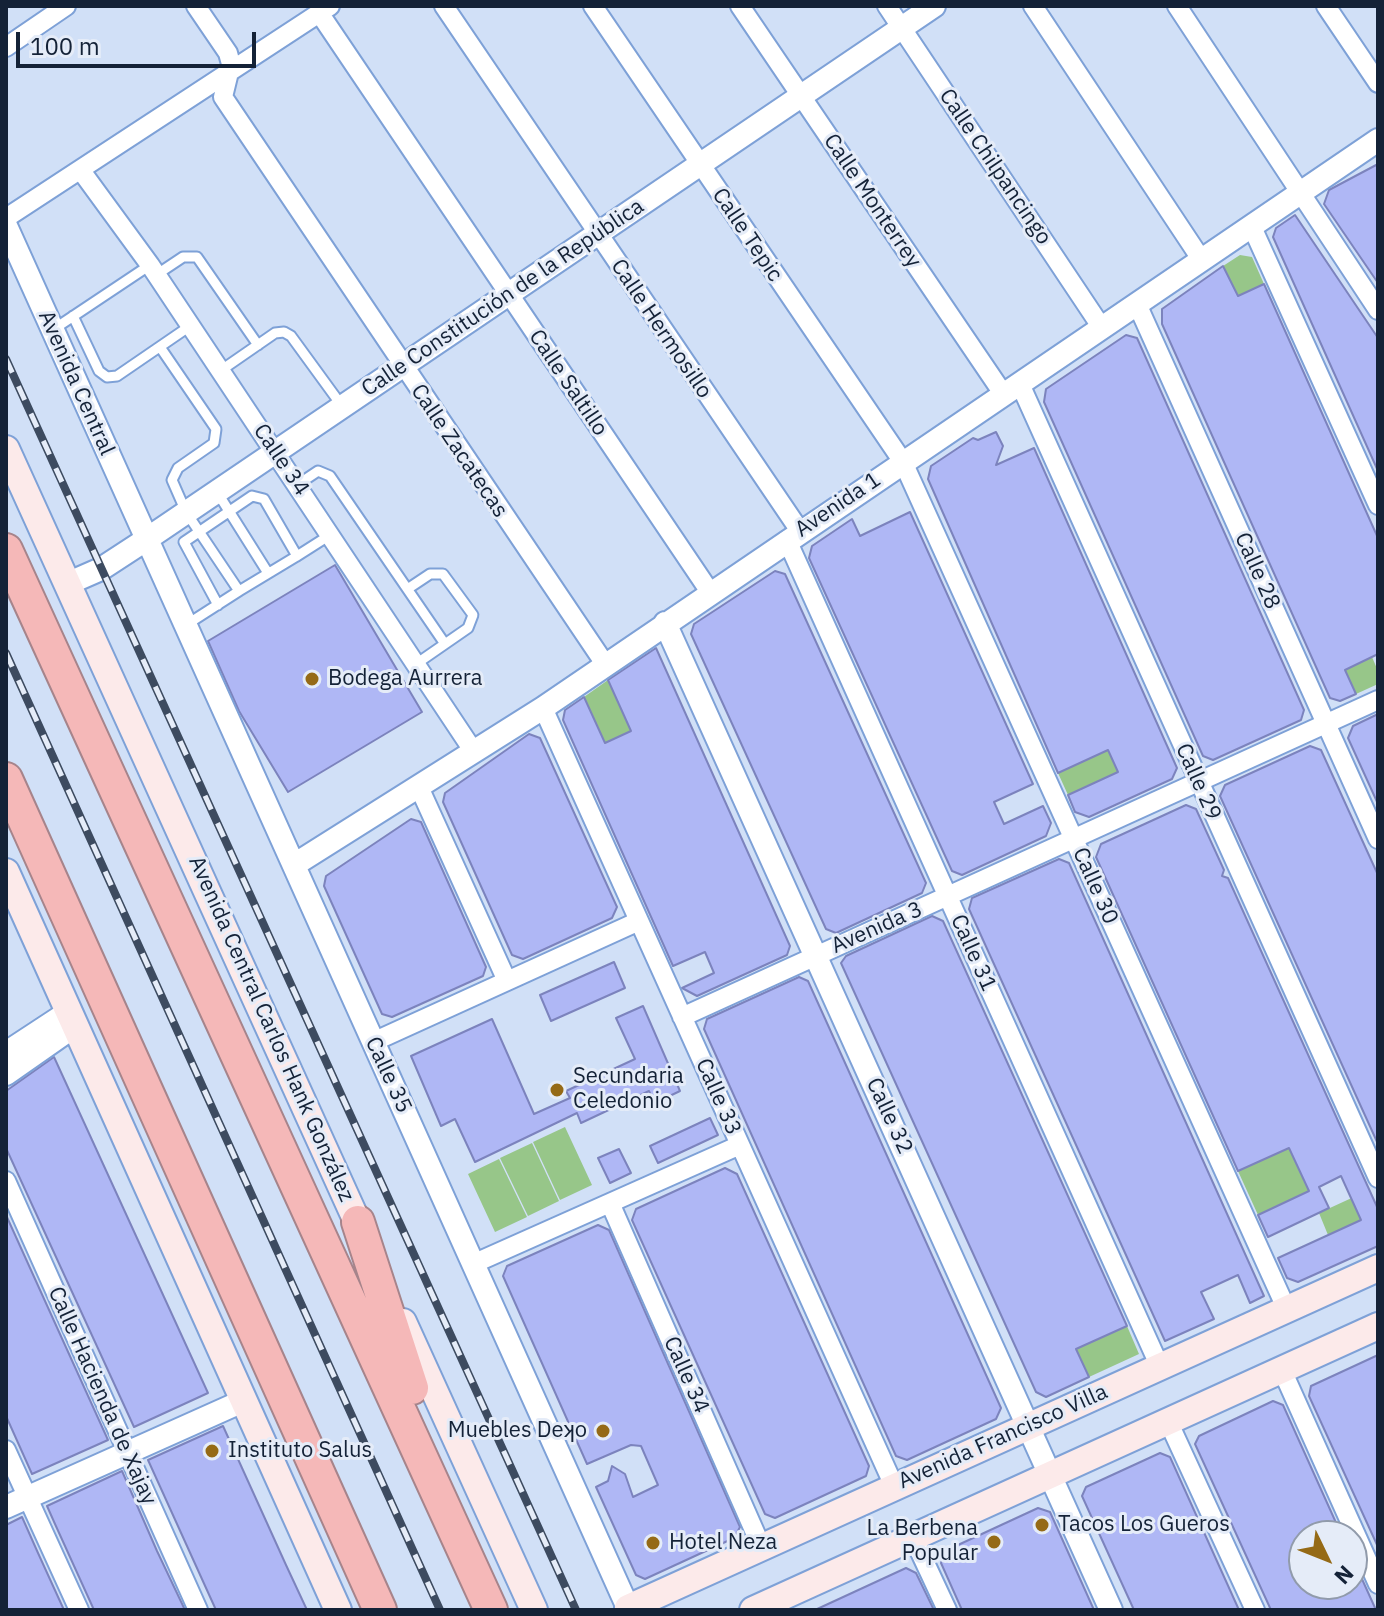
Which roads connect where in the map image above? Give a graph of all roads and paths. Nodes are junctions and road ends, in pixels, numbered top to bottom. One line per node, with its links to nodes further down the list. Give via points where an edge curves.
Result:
1 (66, 6): 13 (street)
2 (196, 6): 14 (street, Calle Zacatecas, via 228,53)
3 (444, 6): 24 (street, Calle Hermosillo)
4 (593, 6): 18 (street, Calle Tepic)
5 (740, 6): 16 (street, Calle Monterrey)
6 (887, 6): 12 (street, Calle Chilpancingo)
7 (934, 6): 12 (street, Calle Constitución de la República)
8 (1033, 6): 25 (street)
9 (1177, 6): 20 (street)
10 (1326, 6): 15 (street)
11 (325, 10): 14 (street); 27 (street, Calle Saltillo)
12 (902, 28): 16 (street, Calle Constitución de la República); 32 (street, Calle Chilpancingo)
13 (6, 47)
14 (229, 73): 19 (street); 36 (street, Calle Zacatecas, via 223,97)
15 (1378, 83)
16 (801, 96): 18 (street, Calle Constitución de la República); 38 (street, Calle Monterrey)
17 (1378, 140): 20 (street, Avenida 1)
18 (699, 166): 24 (street, Calle Constitución de la República); 42 (street, Calle Tepic)
19 (82, 172): 21 (street); 26 (street, Calle 34)
20 (1300, 194): 23 (street, Avenida 1); 29 (street)
21 (6, 218)
22 (6, 226): 33 (street, Avenida Central)
23 (1252, 227): 25 (street, Avenida 1); 45 (street)
24 (597, 234): 27 (street, Calle Constitución de la República); 48 (street, Calle Hermosillo)
25 (1201, 259): 28 (street, Avenida 1)
26 (153, 270): 30 (lane); 31 (street, Calle 34); 34 (lane, via 197,257)
27 (507, 293): 36 (street, Calle Constitución de la República); 56 (street, Calle Saltillo)
28 (1137, 304): 32 (street, Avenida 1); 65 (street, Calle 28)
29 (1378, 310)
30 (73, 316): 33 (lane); 35 (lane, via 99,371 107,377 117,376)
31 (190, 326): 35 (lane); 37 (street, Calle 34)
32 (1102, 328): 38 (street, Avenida 1)
33 (51, 331): 49 (street, Avenida Central)
34 (258, 345): 37 (lane); 39 (lane, via 279,332 288,333)
35 (160, 347): 46 (lane, via 216,429 214,443 172,480)
36 (401, 365): 39 (street, Calle Constitución de la República); 62 (street, Calle Zacatecas)
37 (220, 371): 41 (street, Calle 34)
38 (1012, 390): 42 (street, Avenida 1); 68 (street, Calle 29)
39 (342, 406): 41 (street, Calle Constitución de la República)
40 (6, 449): 53 (main road, Avenida Central Carlos Hank González)
41 (276, 452): 43 (street, Calle 34); 44 (street, Calle Constitución de la República)
42 (903, 462): 48 (street, Avenida 1); 72 (street, Calle 30)
43 (297, 485): 47 (street, Calle 34); 54 (lane, via 318,471 327,473)
44 (223, 501): 46 (street, Calle Constitución de la República); 51 (lane, via 261,496); 52 (lane)
45 (1378, 505)
46 (193, 521): 49 (street, Calle Constitución de la República); 55 (lane); 57 (lane, via 183,546)
47 (330, 535): 51 (lane); 61 (street, Calle 34)
48 (793, 536): 56 (street, Avenida 1); 76 (street, Calle 31)
49 (147, 539): 53 (street, Calle Constitución de la República); 59 (street, Calle 35)
50 (6, 550): 107 (highway, Avenida Central Carlos Hank González)
51 (297, 556): 52 (lane)
52 (268, 573): 55 (lane)
53 (69, 583): 90 (main road, Avenida Central Carlos Hank González)
54 (409, 588): 60 (lane); 60 (lane, via 439,572 471,611 472,624)
55 (239, 591): 57 (lane)
56 (710, 592): 58 (street, Avenida 1)
57 (218, 605): 59 (lane)
58 (665, 623): 62 (street, Avenida 1); 79 (street, Calle 32)
59 (185, 626): 74 (street, Calle 35)
60 (445, 644): 61 (lane)
61 (416, 664): 66 (street, Calle 34)
62 (605, 664): 64 (street, Avenida 1)
63 (1378, 700): 65 (street, Avenida 3)
64 (543, 708): 66 (street, Avenida 1); 78 (street, Calle 33)
65 (1326, 724): 68 (street, Avenida 3); 73 (street, Calle 28)
66 (474, 752): 69 (street, Avenida 1)
67 (6, 779): 71 (highway)
68 (1198, 782): 72 (street, Avenida 3); 87 (street, Calle 29)
69 (419, 787): 74 (street, Avenida 1); 80 (street)
70 (6, 808): 71 (highway)
71 (30, 833): 115 (highway)
72 (1074, 839): 76 (street, Avenida 3); 93 (street, Calle 30)
73 (1378, 839)
74 (294, 865): 83 (street, Calle 35)
75 (6, 872): 77 (main road)
76 (948, 896): 79 (street, Avenida 3); 95 (street, Calle 31)
77 (13, 908): 82 (main road)
78 (639, 921): 80 (street); 81 (street, Calle 33)
79 (816, 956): 81 (street, Avenida 3); 99 (street, Calle 32)
80 (507, 981): 83 (street)
81 (682, 1017): 86 (street, Calle 33)
82 (73, 1018): 84 (street); 85 (street); 97 (main road)
83 (373, 1042): 91 (street, Calle 35)
84 (6, 1053)
85 (6, 1074)
86 (740, 1145): 89 (street); 103 (street, Calle 33)
87 (1378, 1178)
88 (6, 1181): 101 (street, Calle Hacienda de Xajay)
89 (610, 1203): 91 (street); 108 (street, Calle 34)
90 (358, 1222): 107 (highway, via 435,1448); 117 (main road, Avenida Central Carlos Hank González)
91 (475, 1263): 111 (street, Calle 35)
92 (1378, 1268): 93 (main road, Avenida Francisco Villa)
93 (1287, 1310): 95 (main road, Avenida Francisco Villa)
94 (1378, 1326): 96 (main road)
95 (1160, 1367): 99 (main road, Avenida Francisco Villa)
96 (1282, 1370): 98 (main road); 109 (street)
97 (243, 1401): 101 (street); 114 (main road)
98 (1168, 1421): 102 (main road); 121 (street)
99 (1030, 1425): 102 (street, Calle 32); 103 (main road, Avenida Francisco Villa)
100 (6, 1450): 104 (street)
101 (127, 1453): 104 (street); 113 (street, Calle Hacienda de Xajay)
102 (1050, 1475): 106 (main road); 120 (street, Calle 32)
103 (894, 1486): 108 (main road, Avenida Francisco Villa)
104 (28, 1498): 105 (street); 112 (street)
105 (6, 1507)
106 (913, 1537): 110 (main road); 119 (street)
107 (460, 1539): 116 (highway, Avenida Central Carlos Hank González)
108 (761, 1546): 111 (main road, Avenida Francisco Villa)
109 (1378, 1584)
110 (789, 1602): 118 (main road)
111 (629, 1609)
112 (79, 1610)
113 (198, 1610)
114 (338, 1610)
115 (380, 1610)
116 (491, 1610)
117 (534, 1610)
118 (753, 1610)
119 (947, 1610)
120 (1111, 1610)
121 (1255, 1610)

